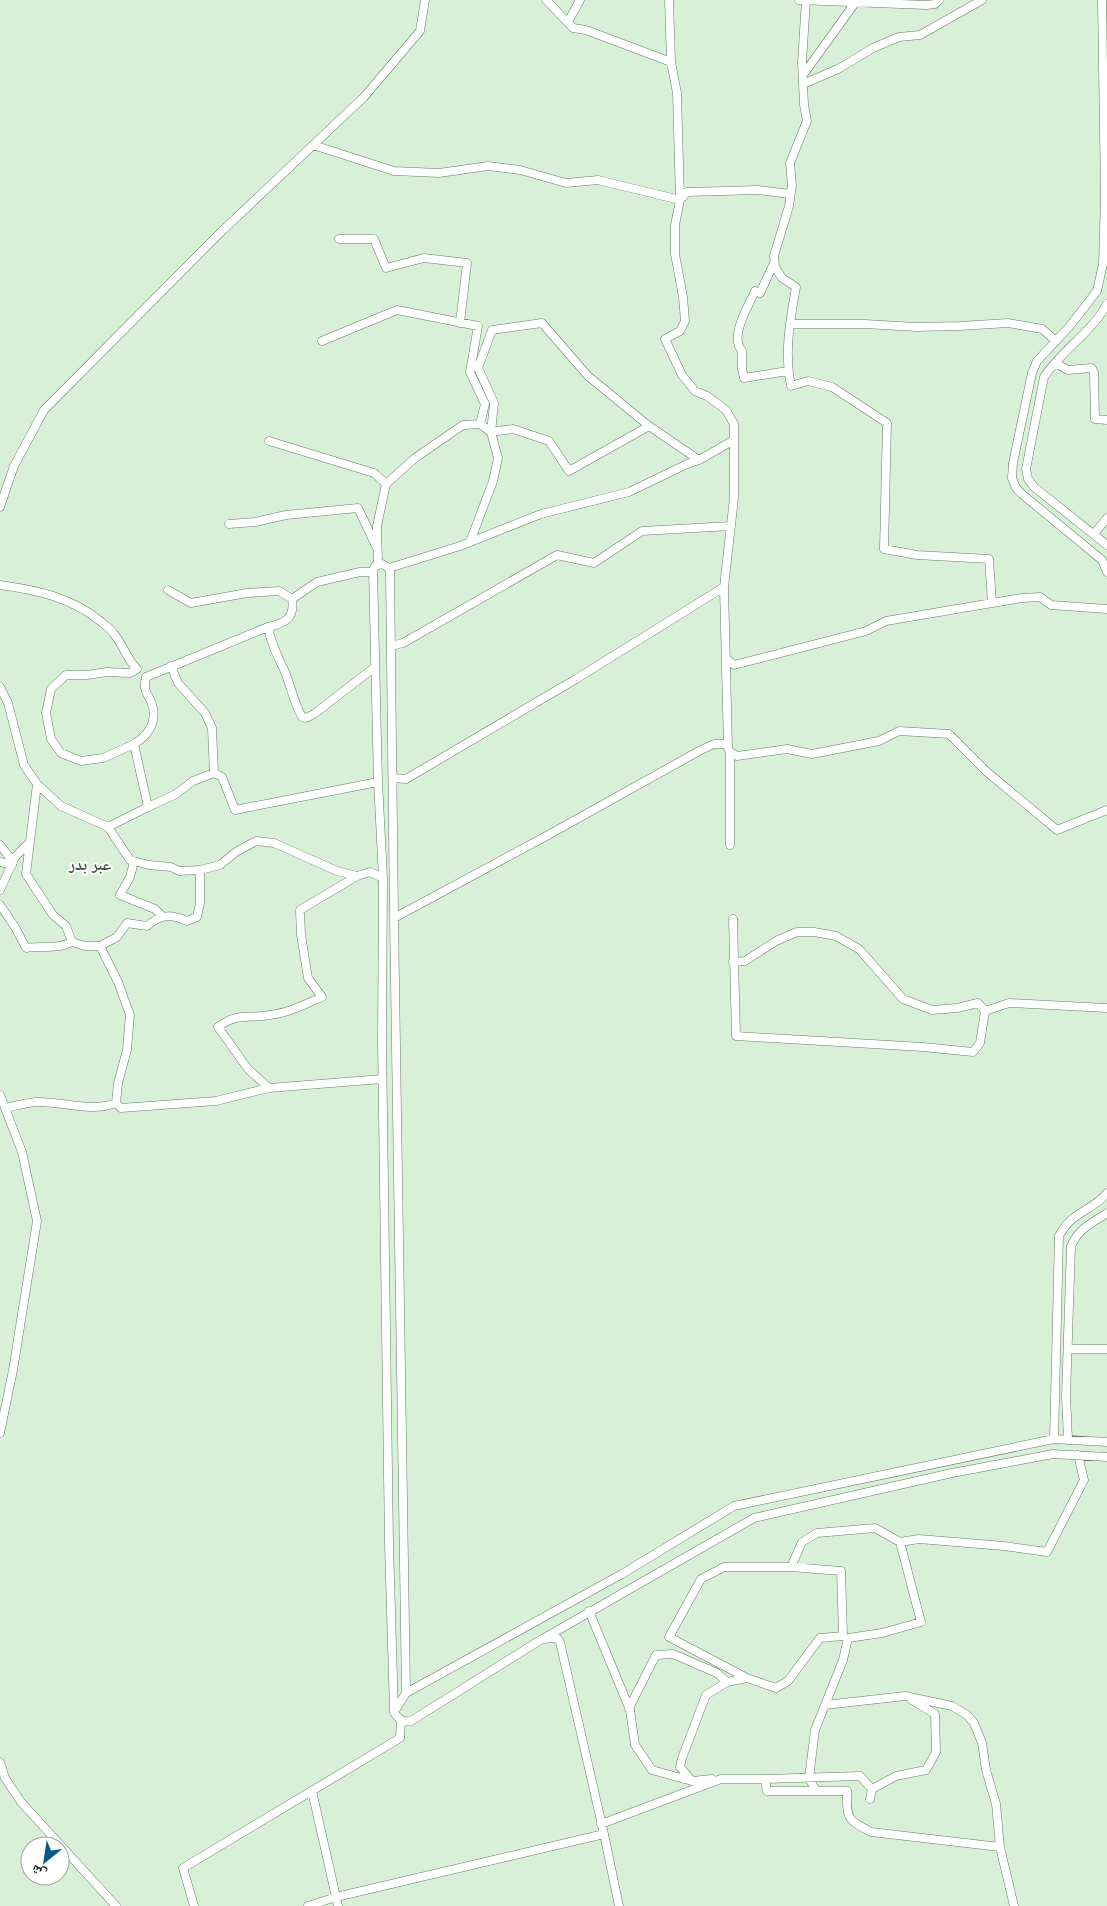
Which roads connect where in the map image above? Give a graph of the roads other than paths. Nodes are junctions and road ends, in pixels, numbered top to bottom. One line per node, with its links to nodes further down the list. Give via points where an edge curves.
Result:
1 (425, 0): 14 (street, via 420,31 364,97)
2 (546, 0): 10 (street)
3 (580, 0): 10 (street)
4 (669, 0): 11 (street)
5 (804, 0): 9 (street); 12 (street)
6 (939, 0): 9 (street, via 926,5)
7 (982, 0): 13 (street, via 920,35 899,37)
8 (1102, 0): 23 (street, via 1103,264 1097,291)
9 (855, 2): 12 (street)
10 (568, 22): 11 (street, via 573,28)
11 (671, 62): 16 (street, via 677,93)
12 (803, 75): 13 (street)
13 (804, 84): 15 (street, via 807,121 790,163)
14 (313, 145): 16 (street, via 394,171 439,173 488,166 520,170 566,182 598,180); 34 (street, via 221,232 44,410 14,466)
15 (790, 194): 16 (street, via 758,190 687,192); 18 (street)
16 (680, 200): 30 (street, via 674,254 685,321 680,331 665,339 682,375 695,391 726,410 734,424)
17 (339, 239): 20 (street, via 374,239 386,268 424,258 467,263)
18 (774, 263): 21 (street, via 782,278 796,287); 25 (street, via 760,293 755,291 736,335 742,351 744,378)
19 (1107, 304): 24 (street, via 1097,320)
20 (460, 323): 22 (street, via 396,310); 27 (street, via 478,326 470,372 485,404)
21 (790, 324): 23 (street, via 925,326 1008,323 1042,329); 25 (street)
22 (322, 341)
23 (1056, 341): 45 (street, via 1037,361 1032,373 1012,478 1023,495 1102,560)
24 (1055, 363): 26 (street, via 1068,370 1092,368 1095,419); 38 (street, via 1044,377 1026,469 1028,479)
25 (788, 371): 50 (street, via 791,386 808,381 832,387 887,423 884,549 917,555 989,559)
26 (1107, 420)
27 (480, 424): 29 (street); 33 (street, via 463,425)
28 (649, 426): 29 (street, via 569,470 549,441 513,429); 29 (street, via 588,376 542,323 492,330 478,368 494,403); 32 (street)
29 (491, 432): 39 (street, via 498,458 493,482)
30 (734, 440): 32 (street); 37 (street)
31 (269, 442): 33 (street, via 374,473)
32 (699, 460): 39 (street, via 630,492 541,514)
33 (386, 484): 41 (street, via 377,526)
34 (0, 507)
35 (1107, 518): 38 (street)
36 (229, 524): 41 (street, via 358,508)
37 (731, 526): 47 (street); 53 (street, via 642,531 594,563 558,554 403,643)
38 (1094, 534): 40 (street)
39 (470, 542): 43 (street)
40 (1107, 545)
41 (378, 550): 42 (street)
42 (378, 564): 43 (street); 44 (street)
43 (389, 568): 53 (street)
44 (373, 572): 49 (street, via 317,582); 56 (street)
45 (1107, 572)
46 (0, 585): 58 (street, via 41,592 69,601 92,614 114,633 128,660 137,669 130,673 66,675 60,679 51,689 46,713 51,739 61,753 81,761 103,758)
47 (724, 588): 54 (street); 61 (street, via 406,779)
48 (168, 590): 49 (street, via 191,603 279,591)
49 (292, 599): 52 (street, via 291,616 281,624)
50 (992, 602): 51 (street, via 1040,597 1052,605); 54 (street, via 886,621 866,631 734,665)
51 (1107, 609)
52 (268, 627): 55 (street); 56 (street, via 271,643 302,717 314,714)
53 (391, 646): 61 (street)
54 (727, 660): 59 (street)
55 (171, 666): 58 (street, via 146,678 143,688 153,706 153,722 144,738); 60 (street, via 178,683 205,713 212,728)
56 (376, 667): 62 (street)
57 (0, 687): 63 (street, via 8,703 24,765)
58 (134, 744): 64 (street)
59 (729, 748): 65 (street, via 737,756 787,749 812,754 879,741 899,731 949,734 987,772 1057,830); 69 (street); 79 (street, via 714,744 699,751)
60 (214, 773): 62 (street, via 222,777 234,810); 64 (street, via 193,781 176,794)
61 (393, 778): 79 (street)
62 (378, 782): 75 (street)
63 (37, 784): 66 (street, via 61,806); 67 (street)
64 (148, 807): 66 (street)
65 (1107, 810)
66 (108, 827): 71 (street)
67 (29, 843): 72 (street); 81 (street, via 26,874 53,915 66,926)
68 (0, 845): 72 (street)
69 (730, 845)
70 (0, 862): 72 (street)
71 (134, 862): 73 (street, via 179,871); 78 (street, via 120,895 156,909)
72 (12, 864): 76 (street)
73 (200, 870): 74 (street, via 220,865 256,841 274,842 337,872); 78 (street, via 197,917 187,921 176,916)
74 (358, 876): 75 (street, via 370,872); 87 (street, via 300,910 308,978 322,996 271,1015 229,1018 218,1027 248,1069)
75 (383, 878): 86 (street)
76 (0, 890)
77 (0, 905): 81 (street, via 26,948 64,946)
78 (162, 916): 82 (street, via 147,926 127,923 117,936)
79 (394, 918): 108 (street)
80 (733, 919): 83 (street)
81 (72, 942): 82 (street)
82 (100, 946): 89 (street, via 130,1016)
83 (733, 962): 85 (street, via 745,961 797,932 821,933 836,936 859,949 903,999 932,1010 978,1003); 85 (street, via 736,1036 973,1052 980,1043)
84 (1107, 1008): 85 (street, via 1008,1003)
85 (985, 1011)
86 (382, 1079): 87 (street); 112 (street)
87 (269, 1088): 89 (street, via 216,1101 121,1108)
88 (0, 1095): 90 (street)
89 (116, 1103): 90 (street, via 104,1108 35,1102)
90 (5, 1108): 95 (street, via 22,1152 37,1220)
91 (1107, 1193): 96 (street, via 1074,1216 1059,1236)
92 (1107, 1213): 93 (street, via 1076,1235 1071,1246)
93 (1068, 1349): 94 (street); 97 (street)
94 (1107, 1349)
95 (0, 1433)
96 (1054, 1439): 97 (street); 108 (street, via 734,1506 622,1574)
97 (1068, 1440): 98 (street)
98 (1107, 1442)
99 (1078, 1456): 100 (street); 101 (street, via 1084,1480 1047,1552 919,1539); 103 (street, via 1053,1454 952,1473 754,1518)
100 (1107, 1457)
101 (900, 1542): 102 (street, via 875,1528 817,1533 802,1542); 104 (street, via 921,1622 882,1633)
102 (791, 1568): 104 (street, via 841,1571); 106 (street, via 724,1567 701,1579 669,1637)
103 (589, 1611): 105 (street); 111 (street)
104 (846, 1637): 106 (street, via 820,1638 788,1681 776,1688); 110 (street, via 843,1660)
105 (542, 1639): 113 (street, via 411,1721); 123 (street, via 557,1638 560,1642)
106 (747, 1678): 107 (street)
107 (727, 1682): 111 (street, via 717,1673 673,1654 656,1655); 118 (street, via 706,1695 682,1758 680,1767)
108 (406, 1693): 112 (street)
109 (905, 1696): 110 (street); 119 (street, via 935,1714 936,1752 926,1770 896,1776); 125 (street, via 952,1706 974,1723 996,1804)
110 (826, 1705): 116 (street, via 815,1730)
111 (629, 1708): 118 (street, via 635,1745 652,1770)
112 (394, 1712): 113 (street)
113 (401, 1721): 120 (street, via 400,1738)
114 (0, 1762): 127 (street, via 5,1778 21,1802)
115 (721, 1778): 117 (street); 118 (street); 123 (street)
116 (809, 1778): 117 (street); 119 (street, via 860,1776); 121 (street)
117 (765, 1779): 121 (street, via 767,1791)
118 (692, 1781)
119 (872, 1789): 122 (street)
120 (312, 1791): 126 (street); 128 (street, via 182,1868)
121 (816, 1791): 125 (street, via 847,1791 847,1812 852,1822 871,1832)
122 (870, 1798)
123 (601, 1824): 124 (street)
124 (604, 1834): 126 (street); 131 (street)
125 (1000, 1847): 132 (street)
126 (336, 1897): 129 (street); 130 (street)
127 (116, 1906)
128 (194, 1906)
129 (308, 1906)
130 (338, 1906)
131 (619, 1906)
132 (1014, 1906)

